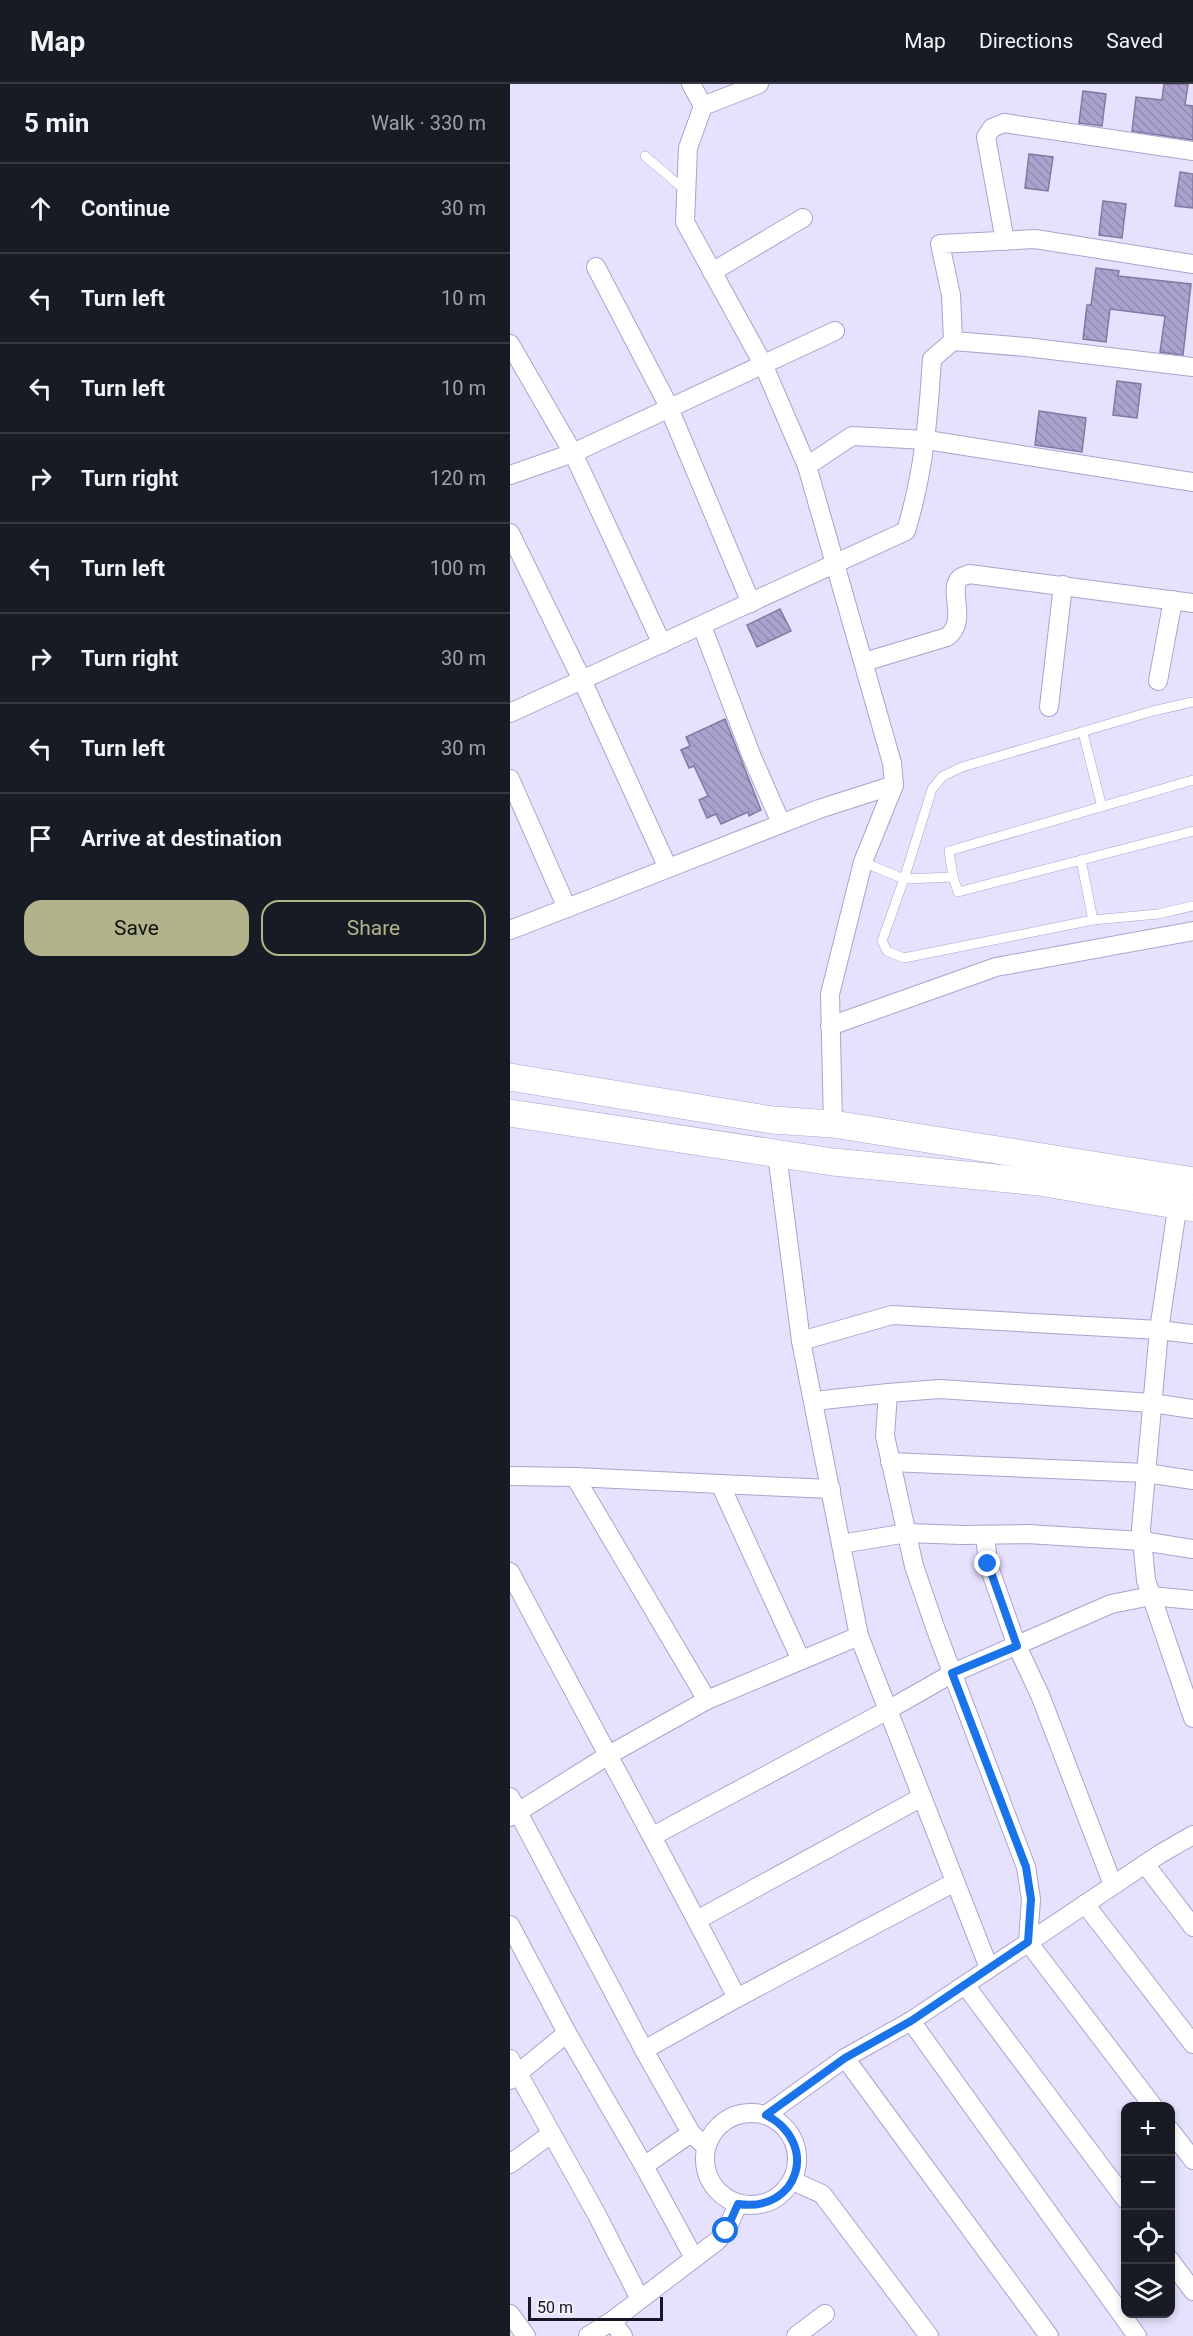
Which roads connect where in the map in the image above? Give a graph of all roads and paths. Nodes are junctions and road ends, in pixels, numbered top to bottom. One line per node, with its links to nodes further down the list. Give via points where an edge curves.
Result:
1 (690, 84): 3 (street)
2 (759, 84): 3 (street)
3 (703, 106): 6 (street, via 688,148)
4 (1193, 151): 8 (street, via 1004,123 992,128 986,137)
5 (645, 156): 6 (lane)
6 (686, 191): 11 (street, via 685,222)
7 (803, 219): 11 (street)
8 (1005, 241): 9 (street, via 1035,239); 13 (street, via 940,244 951,295)
9 (1193, 264)
10 (596, 267): 17 (street)
11 (712, 272): 15 (street)
12 (835, 331): 15 (street)
13 (953, 341): 16 (street); 18 (street, via 932,359)
14 (510, 344): 19 (street)
15 (763, 364): 17 (street); 20 (street)
16 (1193, 367)
17 (669, 408): 19 (street); 27 (street)
18 (927, 440): 20 (street, via 852,436); 22 (street); 24 (street, via 906,531)
19 (573, 453): 21 (street); 30 (street)
20 (807, 466): 24 (street)
21 (510, 475)
22 (1193, 482)
23 (510, 533): 32 (street)
24 (836, 565): 27 (street); 31 (street)
25 (1063, 585): 26 (street); 31 (street, via 969,574 956,585 954,632); 35 (street)
26 (1173, 600): 28 (street); 33 (street)
27 (751, 603): 29 (street)
28 (1193, 603)
29 (702, 626): 30 (street); 42 (street)
30 (662, 644): 32 (street)
31 (864, 662): 40 (street, via 892,763)
32 (582, 680): 36 (street); 46 (street)
33 (1158, 681)
34 (1193, 702): 37 (lane)
35 (1049, 707)
36 (510, 713)
37 (1083, 733): 41 (lane); 48 (lane, via 962,767 944,776 932,789)
38 (510, 779): 50 (street)
39 (1193, 780): 41 (lane)
40 (894, 785): 42 (street); 45 (street)
41 (1102, 807): 47 (lane, via 949,851)
42 (781, 823): 46 (street)
43 (1193, 831): 44 (lane)
44 (1081, 860): 47 (lane, via 958,892); 51 (lane)
45 (863, 862): 48 (lane); 54 (street, via 830,994)
46 (669, 868): 50 (street)
47 (953, 877): 48 (lane)
48 (904, 879): 51 (lane, via 882,941 887,951 904,958)
49 (1193, 906): 51 (lane, via 1158,914)
50 (567, 908): 52 (street)
51 (1093, 920)
52 (510, 930)
53 (1193, 930): 54 (street, via 996,967)
54 (830, 1026): 57 (street)
55 (510, 1077): 57 (street, via 772,1120)
56 (510, 1113): 58 (street)
57 (833, 1124): 59 (street)
58 (777, 1154): 59 (street); 62 (street)
59 (1186, 1194): 60 (street)
60 (1159, 1330): 61 (street); 62 (street, via 892,1315); 65 (street)
61 (1193, 1334)
62 (801, 1341): 64 (street)
63 (888, 1393): 64 (street); 65 (street, via 940,1389); 67 (street, via 885,1436)
64 (814, 1401): 73 (street)
65 (1152, 1403): 66 (street); 68 (street)
66 (1193, 1409)
67 (890, 1462): 68 (street); 74 (street)
68 (1146, 1473): 71 (street); 76 (street)
69 (510, 1476): 70 (street)
70 (575, 1477): 72 (street); 86 (street)
71 (1193, 1480)
72 (720, 1484): 73 (street); 84 (street)
73 (831, 1489): 77 (street)
74 (907, 1533): 75 (street); 77 (street); 85 (street, via 914,1566)
75 (985, 1535): 76 (street); 83 (street, via 988,1564)
76 (1142, 1541): 78 (street); 80 (street)
77 (841, 1544): 82 (street)
78 (1193, 1549)
79 (510, 1572): 89 (street)
80 (1151, 1596): 81 (street); 83 (street, via 1111,1604); 88 (street)
81 (1193, 1600)
82 (859, 1636): 84 (street); 87 (street)
83 (1017, 1646): 85 (street); 96 (street, via 1040,1695)
84 (801, 1660): 86 (street)
85 (952, 1673): 87 (street); 101 (street, via 1026,1867 1031,1899)
86 (707, 1700): 89 (street)
87 (888, 1710): 90 (street); 93 (street)
88 (1193, 1718)
89 (607, 1756): 91 (street); 93 (street)
90 (922, 1797): 95 (street); 98 (street)
91 (512, 1809): 108 (street)
92 (1193, 1835): 94 (street)
93 (653, 1836): 98 (street)
94 (1145, 1864): 96 (street); 100 (street)
95 (955, 1882): 102 (street); 104 (street)
96 (1113, 1885): 97 (street)
97 (1085, 1904): 101 (street); 107 (street)
98 (697, 1920): 104 (street)
99 (510, 1925): 106 (street)
100 (1193, 1927)
101 (1028, 1942): 102 (street); 111 (street)
102 (989, 1968): 103 (street)
103 (965, 1985): 105 (street); 121 (street)
104 (737, 1998): 108 (street)
105 (911, 2021): 109 (street); 136 (street)
106 (567, 2033): 110 (street); 119 (street)
107 (1193, 2044)
108 (644, 2050): 113 (street)
109 (845, 2058): 112 (street); 135 (street)
110 (512, 2071): 114 (street)
111 (1150, 2102)
112 (766, 2115): 116 (street, via 746,2113 730,2118 718,2127); 120 (street, via 786,2130 794,2143 797,2157)
113 (691, 2133): 116 (street); 119 (street)
114 (551, 2134): 118 (street); 126 (street)
115 (1175, 2137): 117 (street)
116 (706, 2147): 122 (street, via 706,2170 712,2184 722,2196)
117 (1193, 2160)
118 (510, 2164)
119 (644, 2166): 123 (street)
120 (793, 2181): 122 (street, via 779,2197 766,2204); 134 (street, via 822,2194)
121 (1121, 2195)
122 (738, 2204): 123 (street, via 726,2231)
123 (693, 2258): 126 (street)
124 (1173, 2264): 125 (street)
125 (1193, 2290)
126 (640, 2299): 129 (street)
127 (510, 2314): 130 (street)
128 (825, 2314): 133 (street)
129 (612, 2321): 131 (street); 132 (street)
130 (526, 2336)
131 (588, 2336)
132 (623, 2336)
133 (796, 2336)
134 (929, 2336)
135 (1049, 2336)
136 (1137, 2336)

